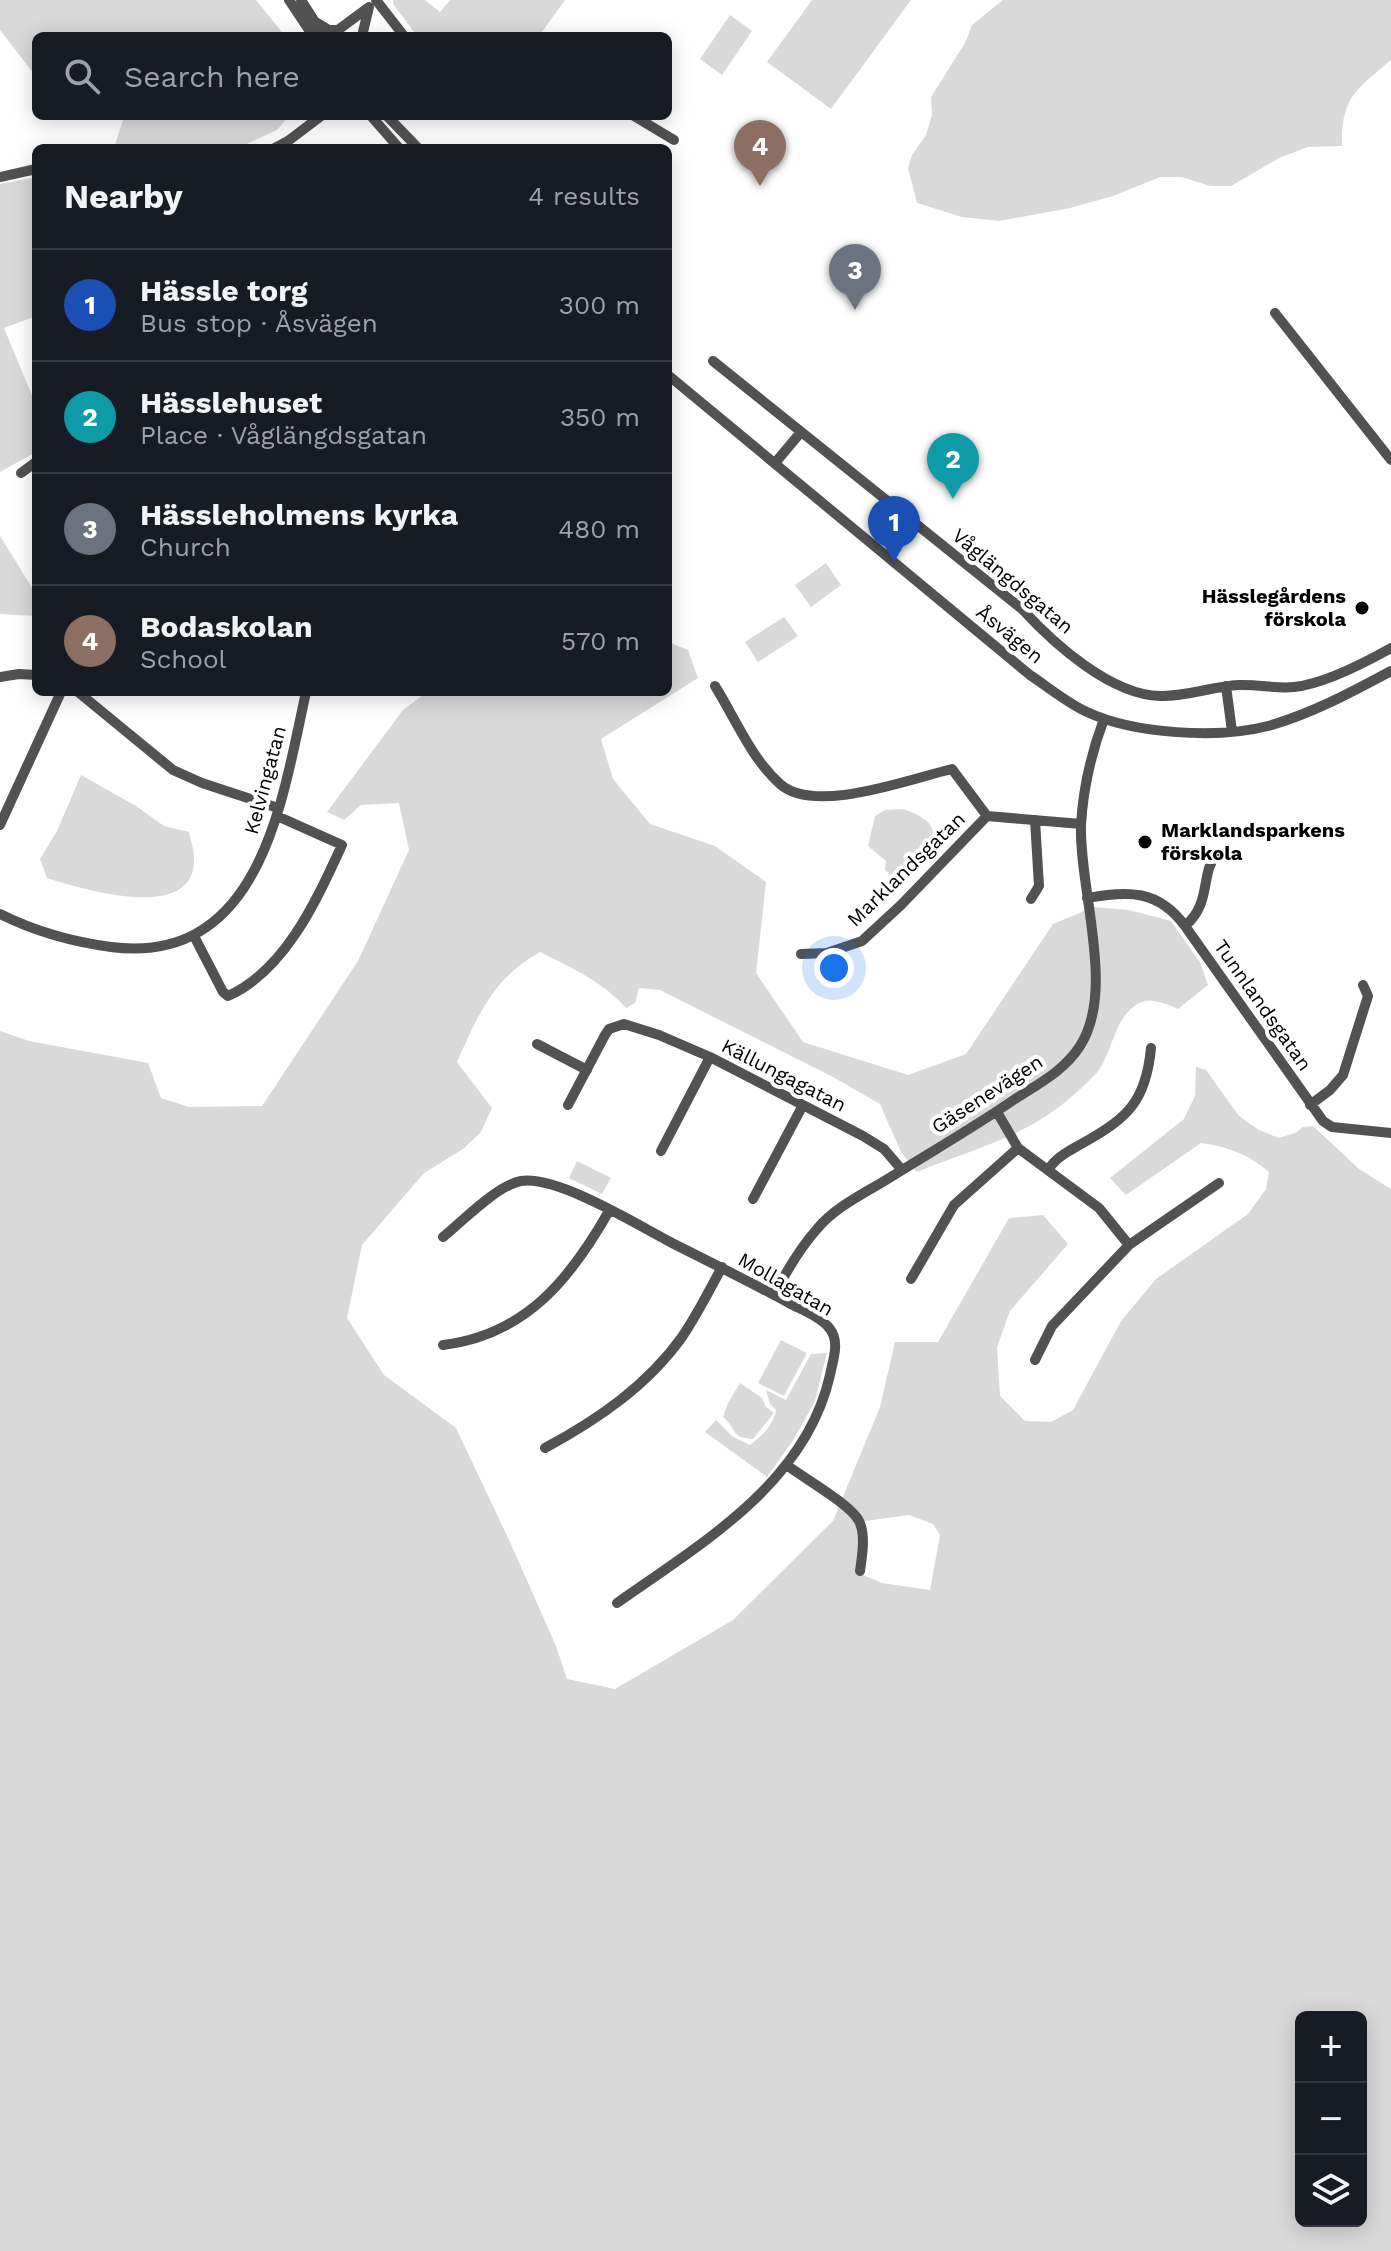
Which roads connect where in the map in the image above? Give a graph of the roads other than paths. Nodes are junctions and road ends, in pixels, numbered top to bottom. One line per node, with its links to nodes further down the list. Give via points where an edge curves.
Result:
1 (289, 0): 5 (street)
2 (301, 0): 4 (street)
3 (372, 2): 4 (street, via 338,30); 7 (street); 8 (street)
4 (314, 21): 6 (street)
5 (310, 32)
6 (321, 32)
7 (363, 32)
8 (400, 32)
9 (315, 120): 14 (street)
10 (374, 120): 15 (street)
11 (391, 120): 16 (street)
12 (641, 120): 13 (street)
13 (674, 140)
14 (282, 144)
15 (396, 144)
16 (414, 144)
17 (32, 170): 18 (street)
18 (0, 177)
19 (1275, 313): 23 (street)
20 (713, 361): 22 (street, Våglängdsgatan)
21 (672, 378): 24 (street, Åsvägen)
22 (801, 432): 24 (street); 32 (street, Våglängdsgatan, via 1102,676 1127,690 1159,696)
23 (1391, 460)
24 (775, 463): 36 (street, Åsvägen, via 1030,675)
25 (32, 465): 26 (street)
26 (21, 473)
27 (1391, 648): 32 (street, Våglängdsgatan, via 1312,684)
28 (1391, 671): 37 (street, Åsvägen, via 1299,715)
29 (32, 675): 30 (street)
30 (0, 677)
31 (715, 686): 39 (street, Marklandsgatan, via 759,760 782,786 815,798 844,796 952,769)
32 (1226, 686): 37 (street)
33 (59, 696): 42 (street)
34 (83, 696): 38 (street, via 173,770)
35 (305, 696): 38 (street, Kelvingatan)
36 (1104, 719): 37 (street, Åsvägen, via 1161,731); 41 (street, Gäsenevägen)
37 (1232, 731)
38 (278, 812): 48 (street, Kelvingatan, via 243,889 227,910); 48 (street, via 342,845 297,931 257,978 228,996)
39 (987, 816): 40 (street, Marklandsgatan); 49 (street, Marklandsgatan, via 862,941 827,953)
40 (1035, 820): 41 (street, Marklandsgatan); 45 (street, via 1039,886)
41 (1081, 824): 44 (street, Gäsenevägen)
42 (0, 825)
43 (1218, 852): 47 (street, via 1212,858 1202,905)
44 (1087, 898): 47 (street, Tunnlandsgatan, via 1141,894 1162,903); 58 (street, Gäsenevägen, via 1096,978 1088,1029 1071,1059)
45 (1031, 899)
46 (0, 914): 48 (street, Kelvingatan, via 70,940 130,950 158,948)
47 (1185, 926): 57 (street, Tunnlandsgatan)
48 (194, 936)
49 (801, 954)
50 (1363, 985): 57 (street, Tunnlandsgatan, via 1368,996 1343,1075)
51 (537, 1044): 54 (street)
52 (1151, 1048): 62 (street, via 1138,1098 1122,1120 1073,1148)
53 (710, 1057): 54 (street, Källungagatan, via 624,1024 609,1029); 56 (street, Källungagatan); 61 (street)
54 (587, 1070): 55 (street)
55 (568, 1105)
56 (803, 1105): 63 (street, Källungagatan, via 876,1143); 65 (street)
57 (1310, 1105): 59 (street, Tunnlandsgatan, via 1332,1127)
58 (997, 1112): 60 (street); 63 (street, Gäsenevägen)
59 (1391, 1133)
60 (1018, 1148): 62 (street); 70 (street, via 954,1205)
61 (661, 1151)
62 (1049, 1169): 68 (street, via 1099,1208)
63 (902, 1170): 71 (street, Gäsenevägen, via 818,1227)
64 (1219, 1183): 68 (street)
65 (753, 1199)
66 (609, 1211): 67 (street, Mollagatan, via 548,1183 523,1181 499,1192); 69 (street, Mollagatan); 72 (street, via 585,1253 543,1302 510,1323 463,1343)
67 (443, 1237)
68 (1129, 1245): 73 (street, via 1052,1326)
69 (722, 1267): 71 (street, Mollagatan); 74 (street, via 697,1314 655,1371 618,1402)
70 (911, 1279)
71 (774, 1295): 75 (street, Mollagatan, via 826,1324 836,1347 816,1422)
72 (443, 1345)
73 (1035, 1360)
74 (545, 1448)
75 (788, 1466): 76 (street, via 859,1521 864,1547); 77 (street, Mollagatan, via 711,1537)
76 (860, 1571)
77 (617, 1603)

